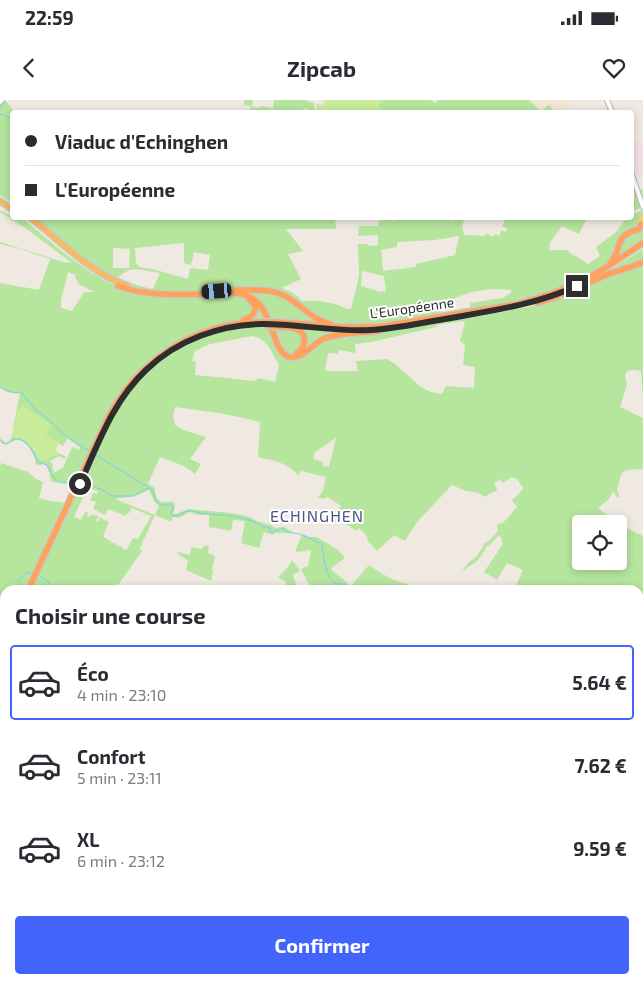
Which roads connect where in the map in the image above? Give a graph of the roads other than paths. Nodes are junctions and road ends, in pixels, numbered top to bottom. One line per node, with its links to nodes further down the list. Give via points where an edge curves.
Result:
1 (634, 176): 3 (main road)
2 (634, 181): 4 (main road)
3 (643, 202)
4 (643, 207)
5 (28, 220): 10 (highway, via 79,261)
6 (33, 220): 10 (highway)
7 (643, 220): 11 (highway, via 639,229 622,238 611,262)
8 (643, 245): 11 (highway, L'Européenne); 15 (highway, L'Européenne, via 582,284 551,297)
9 (643, 262): 15 (highway, via 556,297)
10 (108, 279): 12 (highway); 13 (highway, via 150,292)
11 (580, 282): 18 (highway, L'Européenne, via 516,304)
12 (118, 286): 14 (highway, via 158,295)
13 (199, 292): 14 (highway)
14 (210, 293): 17 (highway, via 240,292 254,297 267,311 282,349 291,354 301,350 305,342 302,332); 18 (highway, via 274,292 290,299 317,320); 18 (highway, via 242,294 257,301 266,313 280,349 289,357 298,356 320,341); 19 (highway, via 246,297 254,304 254,313 250,318 194,335)
15 (516, 306): 18 (highway, L'Européenne, via 384,330)
16 (264, 324): 17 (highway, L'Européenne, bridge); 19 (highway, via 236,326); 19 (highway, L'Européenne, via 238,324 215,329)
17 (278, 324): 18 (highway, L'Européenne)
18 (346, 330)
19 (175, 347): 20 (highway, via 140,372 110,413); 21 (highway, via 146,369 120,401)
20 (31, 585)
21 (31, 585)

